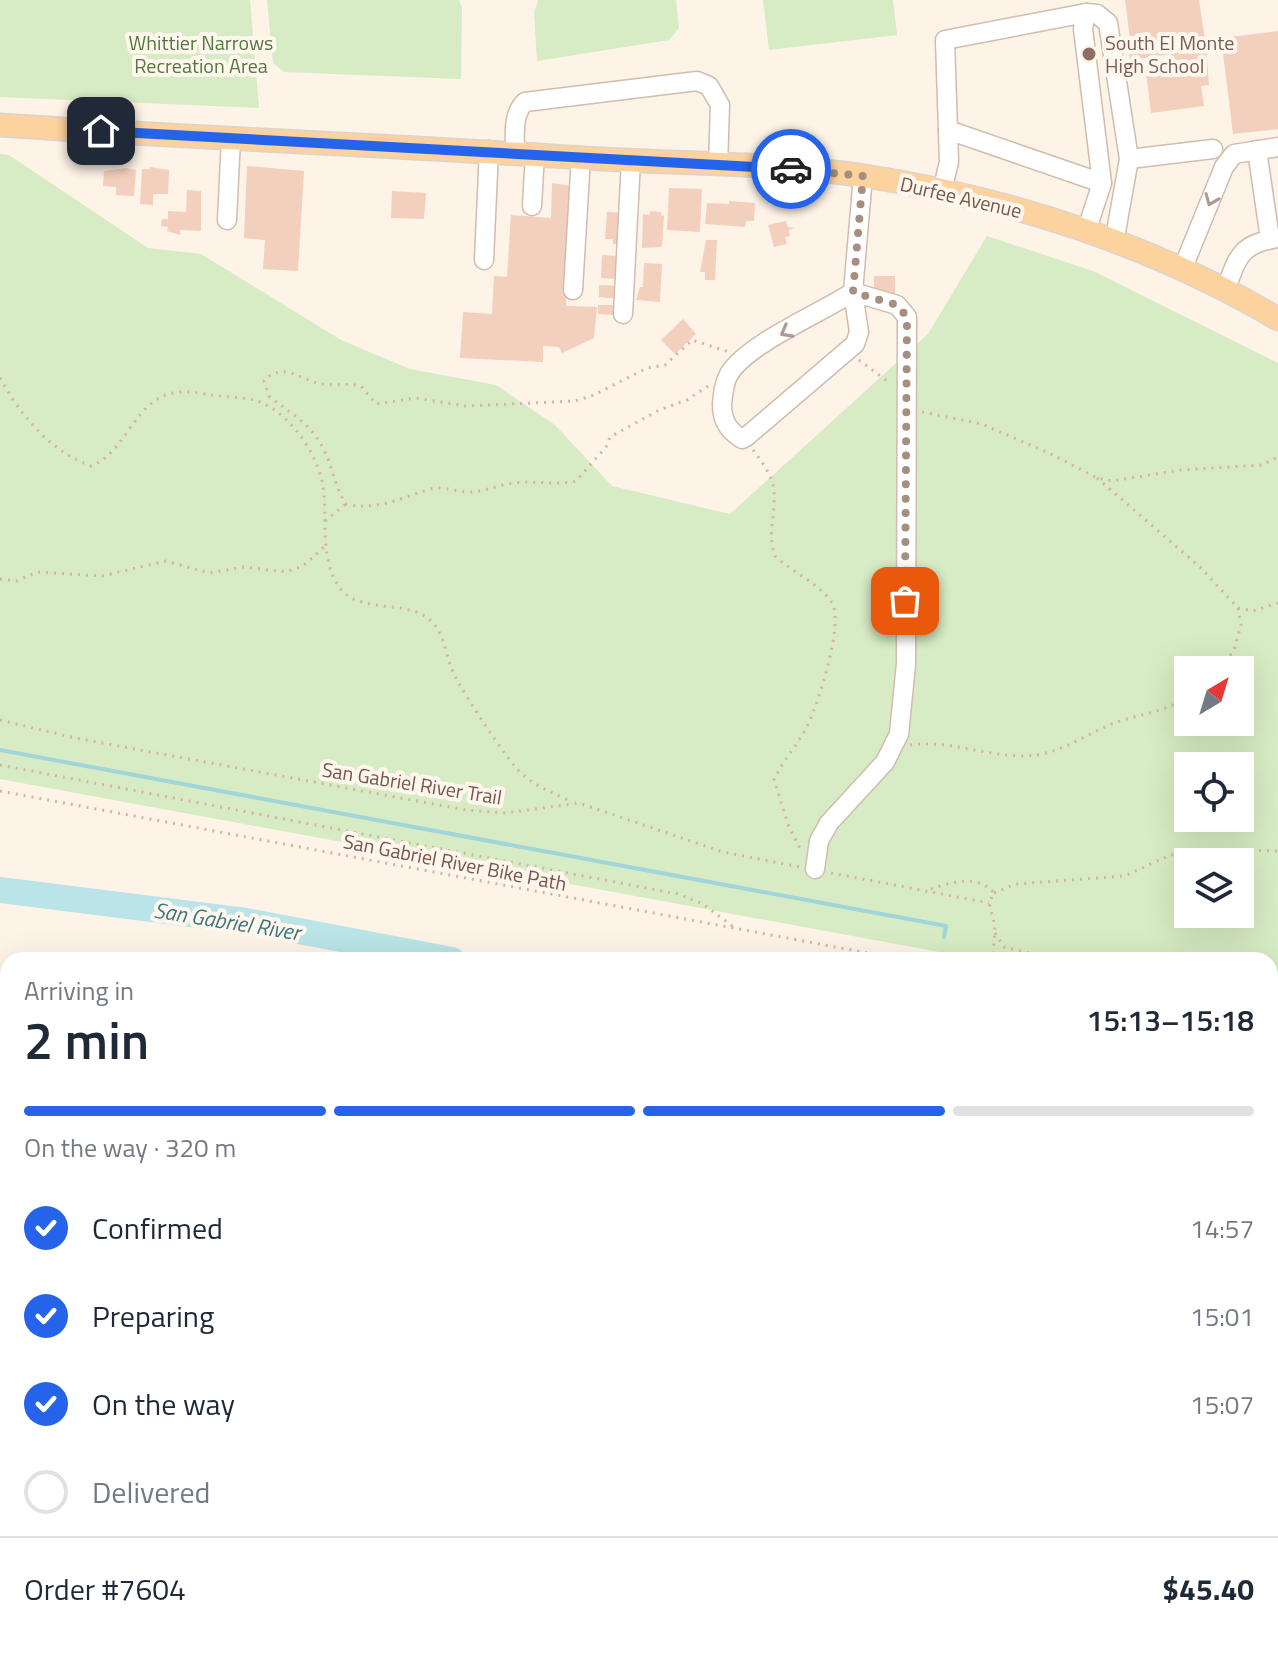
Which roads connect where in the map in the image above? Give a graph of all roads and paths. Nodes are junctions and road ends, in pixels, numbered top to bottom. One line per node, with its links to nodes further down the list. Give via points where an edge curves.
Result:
1 (1086, 13): 3 (street, via 945,40); 11 (street, via 1108,23); 15 (street, via 1083,29)
2 (0, 125): 4 (main road, Durfee Avenue)
3 (948, 130): 15 (street); 16 (street, via 949,162)
4 (231, 138): 7 (main road, Durfee Avenue); 18 (street)
5 (1278, 147): 8 (street)
6 (1213, 149): 11 (street)
7 (489, 150): 9 (main road, Durfee Avenue); 22 (street)
8 (1257, 150): 20 (street); 23 (street, one-way to 23, via 1234,154 1224,167)
9 (525, 153): 10 (main road, Durfee Avenue); 13 (street, via 516,124 525,102 697,81 709,86 720,105); 17 (street)
10 (581, 157): 12 (main road, Durfee Avenue); 24 (street)
11 (1129, 159): 21 (street)
12 (631, 160): 13 (main road, Durfee Avenue); 27 (street)
13 (718, 165): 14 (main road, Durfee Avenue)
14 (863, 176): 16 (main road, Durfee Avenue); 26 (street)
15 (1102, 183): 19 (street)
16 (942, 191): 19 (main road, Durfee Avenue)
17 (532, 206)
18 (227, 220)
19 (1086, 232): 21 (main road, Durfee Avenue)
20 (1274, 238): 25 (street, via 1255,241 1242,252)
21 (1114, 243): 23 (main road, Durfee Avenue)
22 (484, 260)
23 (1182, 270): 25 (main road, Durfee Avenue)
24 (573, 290)
25 (1225, 291): 28 (main road, Durfee Avenue)
26 (853, 292): 29 (street, via 859,332); 30 (street, one-way to 30); 34 (street, via 897,305 907,317)
27 (623, 314)
28 (1278, 319)
29 (849, 350): 34 (path); 36 (street)
30 (743, 359): 33 (path, via 692,340 665,365 575,401 466,406 416,398 384,405 376,404 361,386 323,385 283,371 264,381); 36 (street, via 729,373 722,407 731,432)
31 (0, 378): 35 (path, via 49,442 91,466 103,462 144,409 163,396 182,392)
32 (716, 378): 39 (path, via 687,400 610,437 576,481 513,483 476,492 438,488 390,503)
33 (269, 396): 35 (path); 39 (path, via 312,430)
34 (906, 397): 38 (path, via 917,412 982,424); 48 (street, via 906,664)
35 (263, 404): 40 (path, via 306,445 321,479)
36 (746, 437): 53 (path, via 774,490 775,556 823,593 836,616 810,721 774,780 789,827)
37 (1278, 457): 38 (path, via 1262,465 1112,481)
38 (1097, 478): 44 (path, via 1171,540)
39 (346, 504): 40 (path)
40 (325, 521): 41 (path)
41 (326, 546): 42 (path, via 303,566 285,572 244,567 209,573 166,561 102,576 37,572 16,581); 51 (path, via 341,591 433,622 455,677 518,770)
42 (0, 579)
43 (1277, 603): 44 (path, via 1253,611)
44 (1238, 608): 45 (path, via 1241,625)
45 (1230, 656)
46 (1174, 706): 48 (path, via 1109,725 1039,755 922,744)
47 (0, 720): 51 (path, San Gabriel River Trail, via 466,810 506,813)
48 (895, 747): 53 (street, via 829,823 819,841)
49 (0, 765): 57 (path, via 678,894 703,904)
50 (0, 791): 57 (path, San Gabriel River Bike Path)
51 (571, 802): 53 (path, San Gabriel River Trail, via 723,852)
52 (1278, 851): 55 (path, via 1170,855 1125,876 1016,884)
53 (815, 869): 54 (path, San Gabriel River Trail)
54 (928, 890): 55 (path, via 972,881); 56 (path, San Gabriel River Trail)
55 (994, 893): 56 (path)
56 (989, 903): 58 (path)
57 (735, 928): 59 (path, San Gabriel River Bike Path)
58 (995, 933): 60 (path); 61 (path, via 1004,947)
59 (862, 952)
60 (994, 952)
61 (1024, 952)

